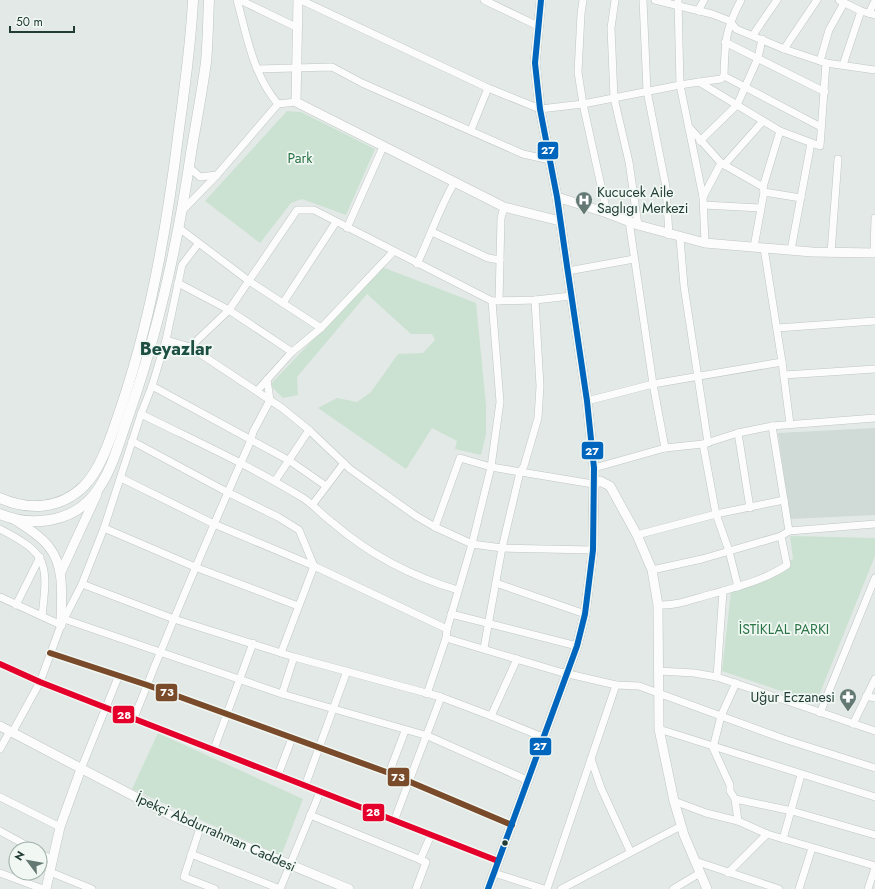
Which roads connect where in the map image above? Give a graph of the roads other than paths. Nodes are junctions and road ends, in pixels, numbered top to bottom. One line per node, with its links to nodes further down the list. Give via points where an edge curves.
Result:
1 (193, 0): 137 (main road, via 169,205 156,272 127,390 107,449 85,485 68,499 35,507)
2 (209, 0): 58 (main road, via 206,62)
3 (239, 0): 23 (street); 32 (street)
4 (299, 0): 23 (street); 37 (street)
5 (484, 0): 22 (street)
6 (541, 0): 22 (street)
7 (584, 0): 44 (street, via 578,72)
8 (615, 0): 41 (street, via 611,28)
9 (643, 0): 39 (street)
10 (655, 0): 17 (street)
11 (704, 0): 18 (street)
12 (741, 0): 21 (street)
13 (777, 0): 24 (street)
14 (817, 0): 27 (street)
15 (875, 1): 20 (street)
16 (845, 2): 19 (street); 29 (street, via 829,30)
17 (678, 3): 18 (street); 36 (street)
18 (698, 11): 21 (street)
19 (860, 11): 20 (street); 30 (street)
20 (872, 14)
21 (730, 21): 24 (street, via 736,29); 26 (street)
22 (538, 26): 46 (street, via 535,63)
23 (298, 28): 31 (street)
24 (753, 35): 25 (street)
25 (762, 39): 27 (street); 28 (street)
26 (725, 42): 28 (street); 34 (street)
27 (784, 49): 29 (street)
28 (758, 58): 38 (street); 40 (street)
29 (823, 62): 30 (street); 40 (street)
30 (843, 65): 33 (street)
31 (297, 67): 32 (street); 42 (street); 50 (street, via 332,67 362,83)
32 (257, 69): 43 (street, via 267,91)
33 (875, 70)
34 (724, 76): 35 (street, via 721,79); 38 (street)
35 (699, 82): 36 (street); 45 (street)
36 (680, 84): 39 (street); 48 (street)
37 (488, 88): 46 (street); 50 (street)
38 (745, 88): 45 (street); 49 (street)
39 (647, 91): 41 (street); 78 (street, via 666,188)
40 (825, 92): 49 (street)
41 (614, 98): 44 (street); 74 (street, via 629,162)
42 (296, 102): 43 (street); 54 (street)
43 (278, 104): 59 (street)
44 (583, 104): 46 (street); 69 (street)
45 (737, 105): 47 (street); 52 (street)
46 (540, 109): 56 (street)
47 (763, 121): 51 (street); 57 (street)
48 (688, 126): 52 (street); 63 (street)
49 (821, 127): 53 (street, via 820,146)
50 (471, 130): 56 (street, via 523,154)
51 (780, 131): 53 (street); 61 (street)
52 (700, 142): 57 (street)
53 (811, 143): 64 (street)
54 (383, 147): 60 (street); 76 (street)
55 (838, 159): 86 (street)
56 (550, 160): 62 (street)
57 (723, 164): 61 (street); 63 (street)
58 (189, 167): 59 (street, via 200,177); 68 (main road)
59 (217, 175): 68 (street)
60 (454, 183): 66 (street); 77 (street, via 439,209)
61 (763, 189): 64 (street); 67 (street)
62 (557, 196): 69 (street); 71 (street)
63 (703, 197): 65 (street)
64 (801, 198): 84 (street)
65 (704, 205): 67 (street); 80 (street)
66 (504, 206): 71 (street); 89 (street, via 500,218)
67 (760, 208): 82 (street)
68 (182, 211): 75 (main road)
69 (607, 213): 72 (street)
70 (875, 218): 87 (street)
71 (560, 221): 91 (street)
72 (629, 221): 74 (street); 88 (street)
73 (336, 222): 76 (street); 92 (street, via 314,210 297,210); 97 (street)
74 (638, 225): 78 (street)
75 (179, 228): 81 (street); 134 (main road, via 143,374)
76 (347, 228): 85 (street)
77 (432, 232): 89 (street, via 488,258); 90 (street)
78 (669, 235): 79 (street)
79 (680, 238): 80 (street); 108 (street, via 684,286)
80 (705, 243): 82 (street)
81 (198, 244): 92 (street); 93 (street, via 182,265)
82 (754, 247): 83 (street)
83 (764, 248): 84 (street); 101 (street)
84 (792, 250): 86 (street)
85 (393, 252): 90 (street); 100 (street)
86 (831, 253): 87 (street)
87 (875, 253)
88 (634, 259): 91 (street); 110 (street)
89 (500, 260): 96 (street)
90 (417, 264): 96 (street)
91 (568, 271): 94 (street)
92 (249, 281): 97 (street); 98 (street)
93 (178, 283): 98 (street); 102 (street)
94 (571, 296): 95 (street); 114 (street)
95 (535, 300): 96 (street); 130 (street, via 540,386 538,418)
96 (496, 301): 128 (street, via 500,402)
97 (283, 303): 100 (street)
98 (228, 310): 103 (street); 104 (street)
99 (875, 321): 101 (street)
100 (321, 328): 104 (street)
101 (777, 328): 105 (street)
102 (166, 340): 103 (street); 111 (street)
103 (190, 347): 112 (street)
104 (292, 352): 109 (street)
105 (782, 362): 107 (street); 108 (street)
106 (875, 369): 107 (street)
107 (784, 375): 117 (street)
108 (698, 377): 110 (street); 123 (street)
109 (267, 380): 112 (street); 113 (street)
110 (653, 384): 114 (street); 124 (street)
111 (152, 386): 115 (street); 121 (street)
112 (257, 391): 113 (street)
113 (270, 400): 119 (street); 121 (street)
114 (587, 401): 129 (street)
115 (141, 414): 122 (street); 127 (street)
116 (875, 418): 117 (street)
117 (790, 424): 118 (street)
118 (772, 426): 120 (street); 138 (street)
119 (309, 430): 125 (street); 126 (street)
120 (738, 433): 123 (street); 140 (street)
121 (251, 440): 125 (street); 127 (street)
122 (132, 441): 131 (street); 136 (street)
123 (706, 443): 124 (street); 142 (street)
124 (665, 448): 129 (street)
125 (290, 461): 132 (street); 135 (street)
126 (344, 463): 135 (street); 147 (street)
127 (240, 464): 132 (street); 136 (street)
128 (491, 467): 130 (street); 147 (street, via 460,458); 152 (street)
129 (594, 468): 133 (street)
130 (520, 472): 133 (street); 153 (street)
131 (121, 478): 144 (street); 146 (street)
132 (275, 481): 139 (street)
133 (593, 484): 150 (street, via 600,481 610,486); 154 (street)
134 (102, 485): 143 (main road, via 87,501 56,520); 160 (street)
135 (326, 486): 139 (street)
136 (227, 492): 144 (street); 158 (street, via 278,516 300,530)
137 (0, 498)
138 (784, 500): 140 (street); 149 (street)
139 (313, 504): 165 (street, via 332,523 390,562 431,582)
140 (750, 508): 142 (street)
141 (0, 514): 143 (main road)
142 (716, 514): 150 (street); 155 (street)
143 (15, 520): 160 (street, via 50,547)
144 (214, 524): 157 (street); 158 (street)
145 (875, 524): 149 (street)
146 (104, 528): 157 (street); 163 (street)
147 (435, 528): 152 (street)
148 (0, 529): 156 (street, via 24,541)
149 (789, 531): 151 (street)
150 (637, 535): 159 (street)
151 (782, 536): 155 (street); 164 (street, via 787,565)
152 (472, 544): 153 (street); 165 (street)
153 (502, 548): 154 (street); 162 (street)
154 (593, 550): 172 (street)
155 (729, 551): 159 (street); 164 (street)
156 (40, 557): 168 (street); 173 (street, via 43,563 45,589)
157 (195, 566): 170 (street); 174 (street)
158 (314, 566): 170 (street); 177 (street)
159 (652, 570): 169 (street)
160 (61, 572): 175 (street)
161 (875, 578): 207 (street)
162 (496, 583): 172 (street); 176 (street)
163 (82, 584): 174 (street); 175 (street)
164 (738, 587): 166 (street)
165 (458, 590): 171 (street)
166 (723, 591): 169 (street, via 672,606); 192 (street)
167 (0, 597): 168 (street)
168 (16, 605): 173 (street)
169 (658, 605): 189 (street)
170 (298, 606): 184 (street)
171 (451, 614): 176 (street); 177 (street)
172 (585, 614): 180 (street)
173 (42, 616): 175 (street)
174 (174, 619): 179 (street); 182 (street)
175 (62, 622): 182 (street); 183 (street)
176 (489, 624): 180 (street); 181 (street)
177 (447, 629): 178 (street)
178 (446, 638): 181 (street); 201 (street)
179 (253, 644): 184 (street); 194 (street)
180 (578, 646): 190 (street)
181 (484, 648): 186 (street)
182 (159, 652): 194 (street); 198 (street)
183 (50, 653): 191 (street); 195 (street)
184 (282, 653): 185 (street)
185 (294, 657): 188 (street); 200 (street)
186 (517, 659): 190 (street); 209 (street)
187 (0, 664): 195 (street)
188 (347, 671): 201 (street); 206 (street)
189 (659, 671): 192 (street); 199 (street)
190 (568, 673): 197 (street); 220 (street)
191 (119, 675): 198 (street); 205 (street)
192 (717, 677): 196 (street)
193 (875, 679): 202 (street)
194 (239, 680): 200 (street); 208 (street)
195 (40, 682): 205 (street); 217 (street)
196 (736, 683): 207 (street); 210 (street)
197 (616, 684): 199 (street, via 639,686); 225 (street)
198 (147, 685): 208 (street); 211 (street)
199 (659, 693): 210 (street); 214 (street)
200 (282, 694): 206 (street)
201 (427, 694): 203 (street)
202 (866, 696): 204 (street); 212 (street)
203 (441, 697): 209 (street); 218 (street)
204 (875, 698)
205 (107, 708): 211 (street); 227 (street)
206 (332, 710): 215 (street); 221 (street)
207 (820, 713): 212 (street)
208 (225, 714): 219 (street); 224 (street)
209 (491, 716): 220 (street)
210 (721, 716): 222 (street); 226 (street)
211 (134, 718): 224 (street)
212 (853, 724): 216 (street)
213 (0, 726): 217 (street, İpekçi Abdurrahman Caddesi)
214 (659, 729): 222 (street); 238 (street)
215 (405, 731): 218 (street); 228 (street)
216 (875, 731)
217 (11, 732): 223 (street); 227 (street, İpekçi Abdurrahman Caddesi)
218 (428, 736): 231 (street); 232 (street)
219 (292, 738): 221 (street); 229 (street)
220 (545, 738): 232 (street)
221 (318, 747): 228 (street); 233 (street)
222 (713, 748): 230 (street); 237 (street)
223 (0, 749)
224 (214, 749): 229 (street)
225 (591, 759): 254 (street, via 601,788); 276 (street)
226 (875, 768)
227 (81, 769): 245 (street); 246 (street, İpekçi Abdurrahman Caddesi)
228 (389, 773): 231 (street)
229 (278, 775): 233 (street)
230 (801, 775): 236 (street); 239 (street)
231 (410, 780): 241 (street); 243 (street)
232 (528, 781): 243 (street)
233 (305, 786): 234 (street)
234 (320, 792): 240 (street); 241 (street)
235 (0, 797): 245 (street)
236 (875, 797)
237 (735, 799): 239 (street); 242 (street)
238 (674, 801): 242 (street); 244 (street)
239 (792, 811): 249 (street); 251 (street)
240 (310, 815): 258 (street); 261 (street)
241 (394, 821): 250 (street)
242 (738, 821): 248 (street)
243 (512, 825): 259 (street)
244 (681, 826): 254 (street); 260 (street)
245 (60, 827): 257 (street)
246 (200, 828): 255 (street); 261 (street, İpekçi Abdurrahman Caddesi)
247 (0, 831): 252 (street)
248 (767, 834): 251 (street); 267 (street)
249 (875, 834)
250 (431, 835): 258 (street); 259 (street)
251 (783, 839): 253 (street)
252 (18, 841)
253 (812, 848): 262 (street); 281 (street)
254 (630, 851): 277 (street)
255 (191, 854): 271 (street, via 184,877); 272 (street)
256 (48, 857): 257 (street)
257 (53, 860): 263 (street)
258 (420, 860): 274 (street, via 426,862)
259 (498, 861): 265 (street)
260 (695, 861): 266 (street); 267 (street)
261 (291, 865): 272 (street); 273 (street, İpekçi Abdurrahman Caddesi)
262 (875, 867): 282 (street)
263 (50, 872): 269 (street); 270 (street)
264 (0, 873): 268 (street)
265 (494, 873): 275 (street); 276 (street)
266 (700, 873): 278 (street); 279 (street)
267 (728, 873): 280 (street)
268 (43, 889)
269 (46, 889)
270 (92, 889)
271 (214, 889)
272 (280, 889)
273 (349, 889)
274 (416, 889)
275 (488, 889)
276 (545, 889)
277 (561, 889)
278 (673, 889)
279 (707, 889)
280 (779, 889)
281 (799, 889)
282 (868, 889)

